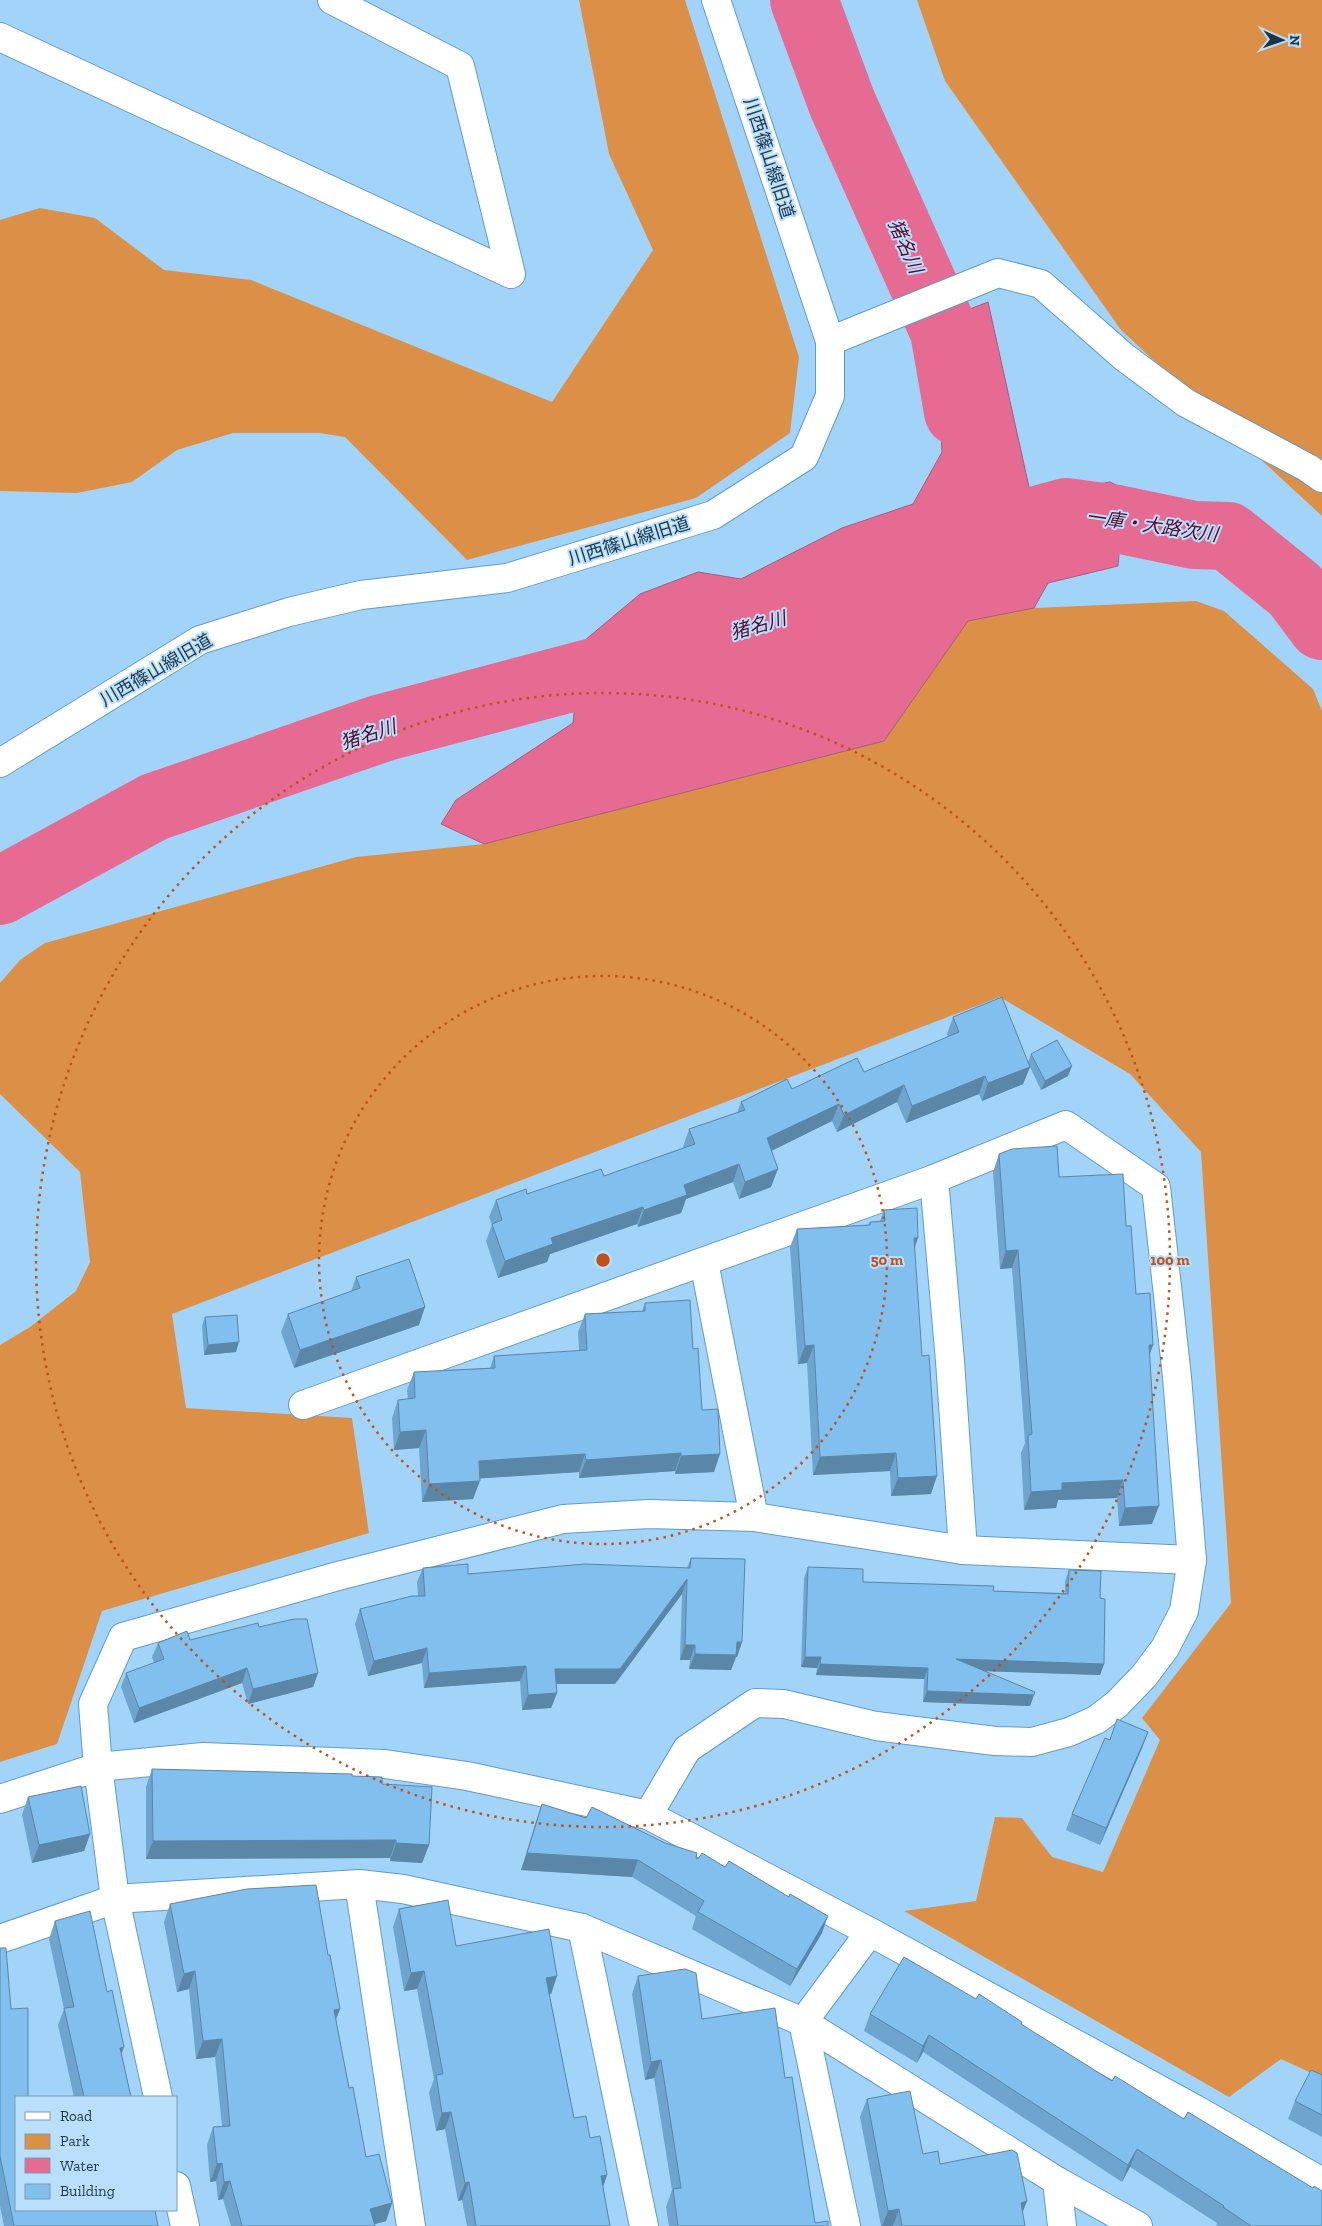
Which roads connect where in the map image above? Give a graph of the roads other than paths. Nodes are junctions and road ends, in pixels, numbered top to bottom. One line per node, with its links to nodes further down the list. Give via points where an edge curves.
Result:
1 (332, 0): 3 (street, via 460,66 512,274)
2 (716, 0): 4 (street, 川西篠山線旧道)
3 (0, 37)
4 (830, 340): 5 (street, via 998,273 1041,284 1124,356 1186,403); 6 (street, 川西篠山線旧道, via 830,396 804,457 713,515 506,578 360,596 289,612 200,640)
5 (1322, 478)
6 (0, 763)
7 (934, 1179): 8 (street); 11 (street); 12 (street, via 1066,1125 1156,1187 1177,1377)
8 (704, 1262): 9 (street); 10 (street)
9 (303, 1405)
10 (754, 1517): 11 (street); 13 (street, via 650,1514 563,1519 338,1576 123,1636 93,1704)
11 (963, 1550): 12 (street)
12 (1192, 1560): 15 (street, via 1184,1611 1165,1648 1144,1676 1096,1720 1069,1732 1032,1742 995,1741 876,1726 784,1704 755,1703 687,1749)
13 (98, 1767): 14 (street); 15 (street, via 203,1757 384,1764 467,1776); 17 (street)
14 (0, 1799)
15 (648, 1815): 19 (street)
16 (359, 1884): 17 (street); 18 (street, via 404,1889); 27 (street)
17 (116, 1899): 20 (street); 22 (street)
18 (582, 1928): 21 (street); 28 (street)
19 (870, 1932): 21 (street); 24 (street)
20 (0, 1939)
21 (803, 2022): 23 (street); 29 (street)
22 (158, 2096)
23 (1057, 2181): 30 (street); 31 (street)
24 (1322, 2182)
25 (178, 2195): 26 (street)
26 (185, 2226)
27 (411, 2226)
28 (644, 2226)
29 (846, 2226)
30 (1062, 2226)
31 (1138, 2226)

